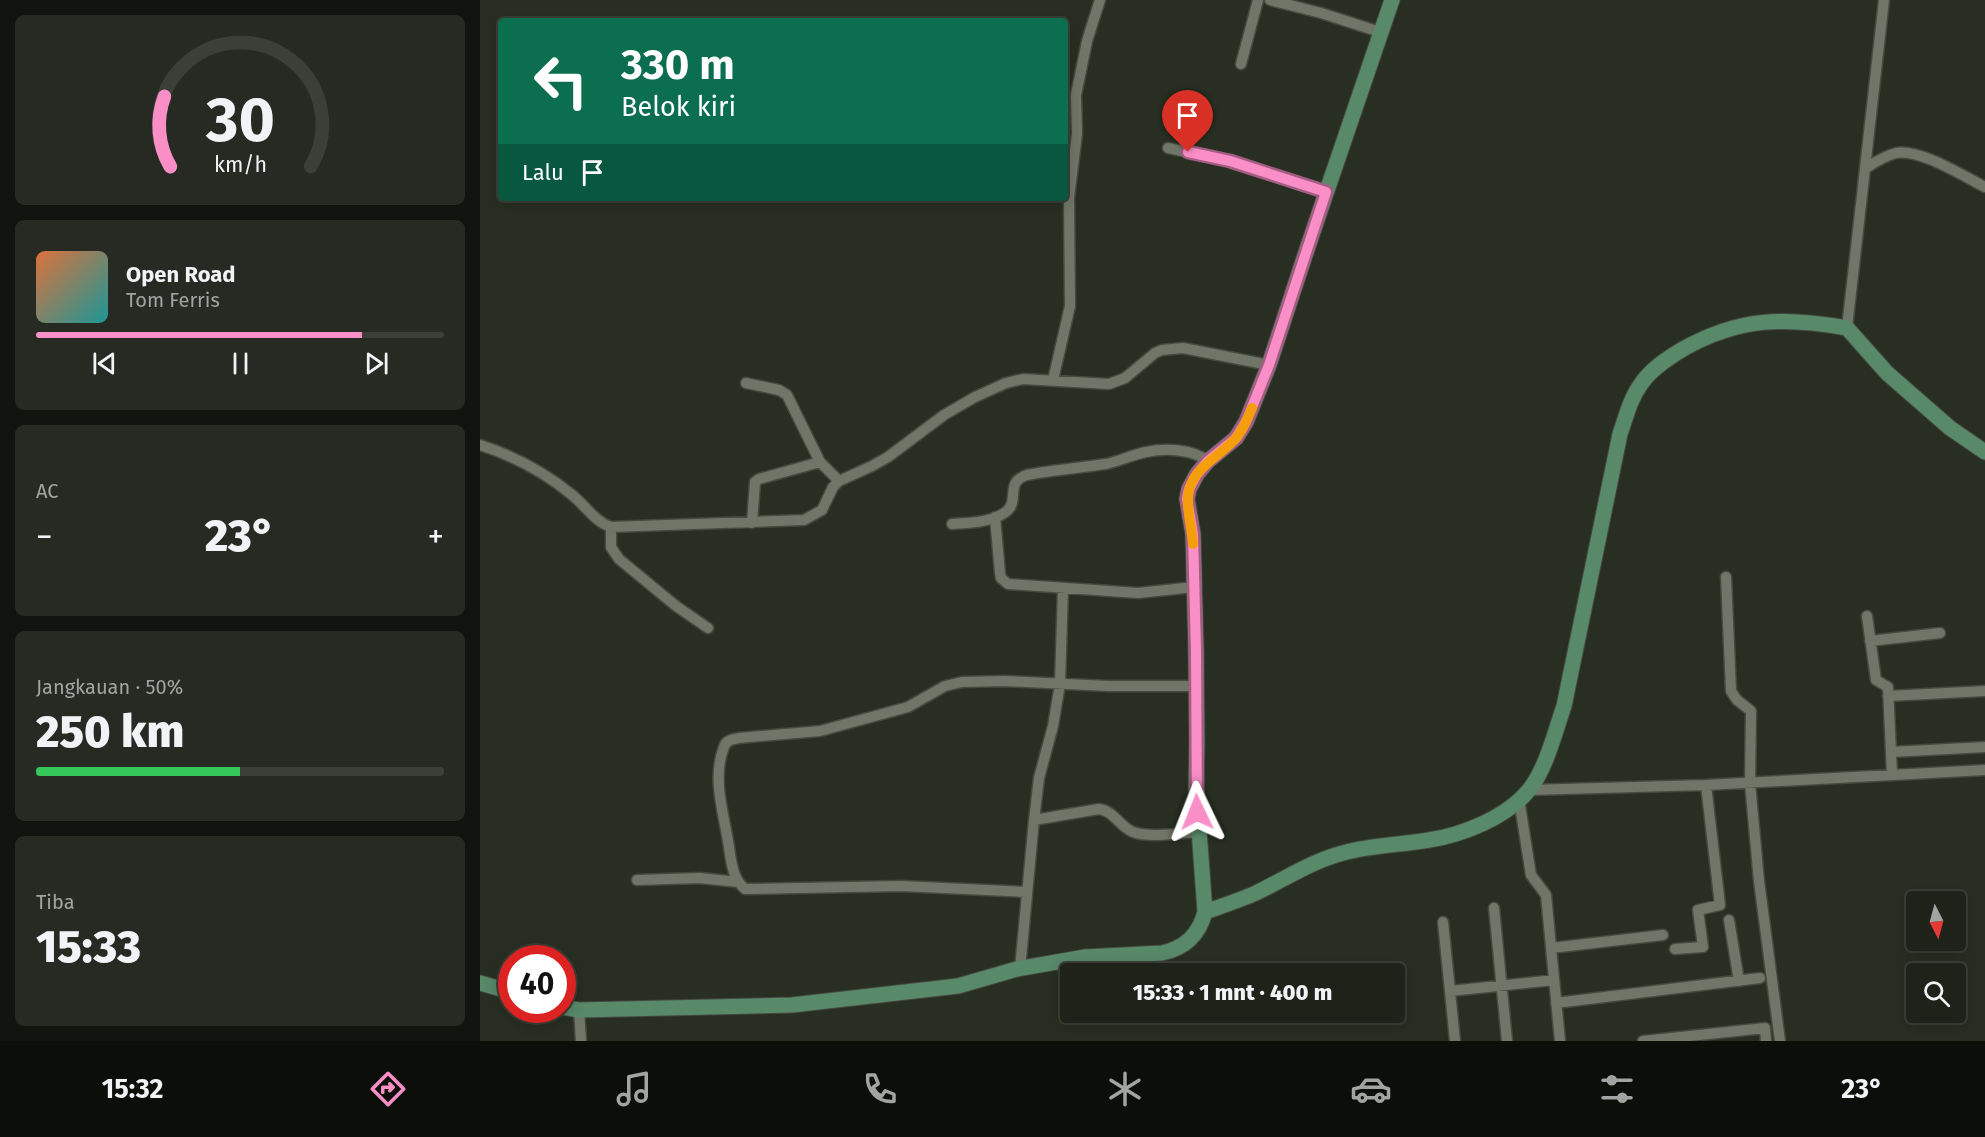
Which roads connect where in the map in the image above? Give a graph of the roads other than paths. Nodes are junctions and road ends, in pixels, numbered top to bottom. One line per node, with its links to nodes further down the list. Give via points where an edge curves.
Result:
1 (1100, 0): 14 (street, via 1076,94 1077,134 1069,198 1070,306)
2 (1258, 0): 7 (street)
3 (1270, 0): 6 (street)
4 (1392, 0): 6 (street)
5 (1884, 0): 9 (street)
6 (1380, 32): 11 (street)
7 (1241, 64)
8 (1168, 148): 11 (street, via 1230,161)
9 (1866, 168): 10 (street, via 1897,153 1919,155); 12 (street)
10 (1985, 187)
11 (1326, 192): 13 (street)
12 (1847, 328): 17 (street, via 1887,373 1950,428); 42 (street, via 1765,321 1740,324 1704,337 1672,356 1641,383 1620,434 1554,738)
13 (1269, 365): 14 (street, via 1182,348 1155,353 1125,378 1109,384); 18 (street, via 1242,430)
14 (1053, 380): 20 (street, via 1014,381 975,397 888,457)
15 (746, 383): 19 (street, via 788,394)
16 (480, 445): 24 (street, via 545,475 598,521)
17 (1985, 452)
18 (1208, 461): 21 (street, via 1183,451 1160,450 1114,462 1027,475 1015,484 1007,511); 26 (street, via 1192,481 1187,499 1193,534)
19 (820, 462): 20 (street); 22 (street, via 755,482)
20 (839, 481): 22 (street, via 822,510 811,518)
21 (995, 517): 23 (street); 27 (street, via 1004,581)
22 (752, 523): 24 (street)
23 (952, 524)
24 (611, 527): 29 (street, via 610,547 619,559)
25 (1726, 577): 40 (street, via 1731,691 1751,711)
26 (1194, 587): 27 (street, via 1138,593); 33 (street)
27 (1064, 588): 32 (street)
28 (1867, 616): 31 (street)
29 (708, 628)
30 (1940, 633): 31 (street)
31 (1870, 641): 35 (street, via 1876,680 1888,687)
32 (1060, 684): 33 (street); 43 (street); 46 (street, via 962,682 945,686 908,707 820,731 727,742 720,766 720,795)
33 (1196, 686): 44 (street)
34 (1985, 692): 35 (street)
35 (1888, 696): 37 (street)
36 (1985, 747): 37 (street)
37 (1891, 752): 39 (street)
38 (1985, 770): 39 (street)
39 (1892, 775): 40 (street)
40 (1750, 783): 41 (street); 74 (street)
41 (1706, 785): 42 (street); 54 (street, via 1720,905 1698,910 1703,946)
42 (1524, 794): 49 (street, via 1474,828 1429,840 1340,853); 53 (street, via 1531,875 1546,896)
43 (1034, 820): 44 (street, via 1099,809 1138,833); 47 (street)
44 (1199, 832): 49 (street)
45 (637, 880): 46 (street, via 700,878)
46 (738, 882): 47 (street, via 748,890 902,886)
47 (1026, 892): 55 (street)
48 (1494, 908): 60 (street)
49 (1205, 912): 55 (street, via 1196,933 1173,950 1085,957)
50 (1729, 920): 58 (street)
51 (1443, 922): 62 (street)
52 (1663, 935): 53 (street)
53 (1551, 948): 57 (street)
54 (1675, 949)
55 (1020, 969): 65 (street, via 958,986 792,1005)
56 (1760, 978): 58 (street)
57 (1554, 980): 60 (street); 63 (street)
58 (1740, 981): 63 (street)
59 (480, 983): 61 (street)
60 (1501, 986): 62 (street); 70 (street)
61 (498, 988)
62 (1450, 991): 69 (street)
63 (1556, 1003): 71 (street)
64 (576, 1009): 65 (street)
65 (579, 1010): 68 (street)
66 (1716, 1037): 67 (street); 73 (street, via 1765,1028)
67 (1662, 1040): 72 (street)
68 (581, 1041)
69 (1455, 1041)
70 (1507, 1041)
71 (1560, 1041)
72 (1643, 1041)
73 (1766, 1041)
74 (1780, 1041)

